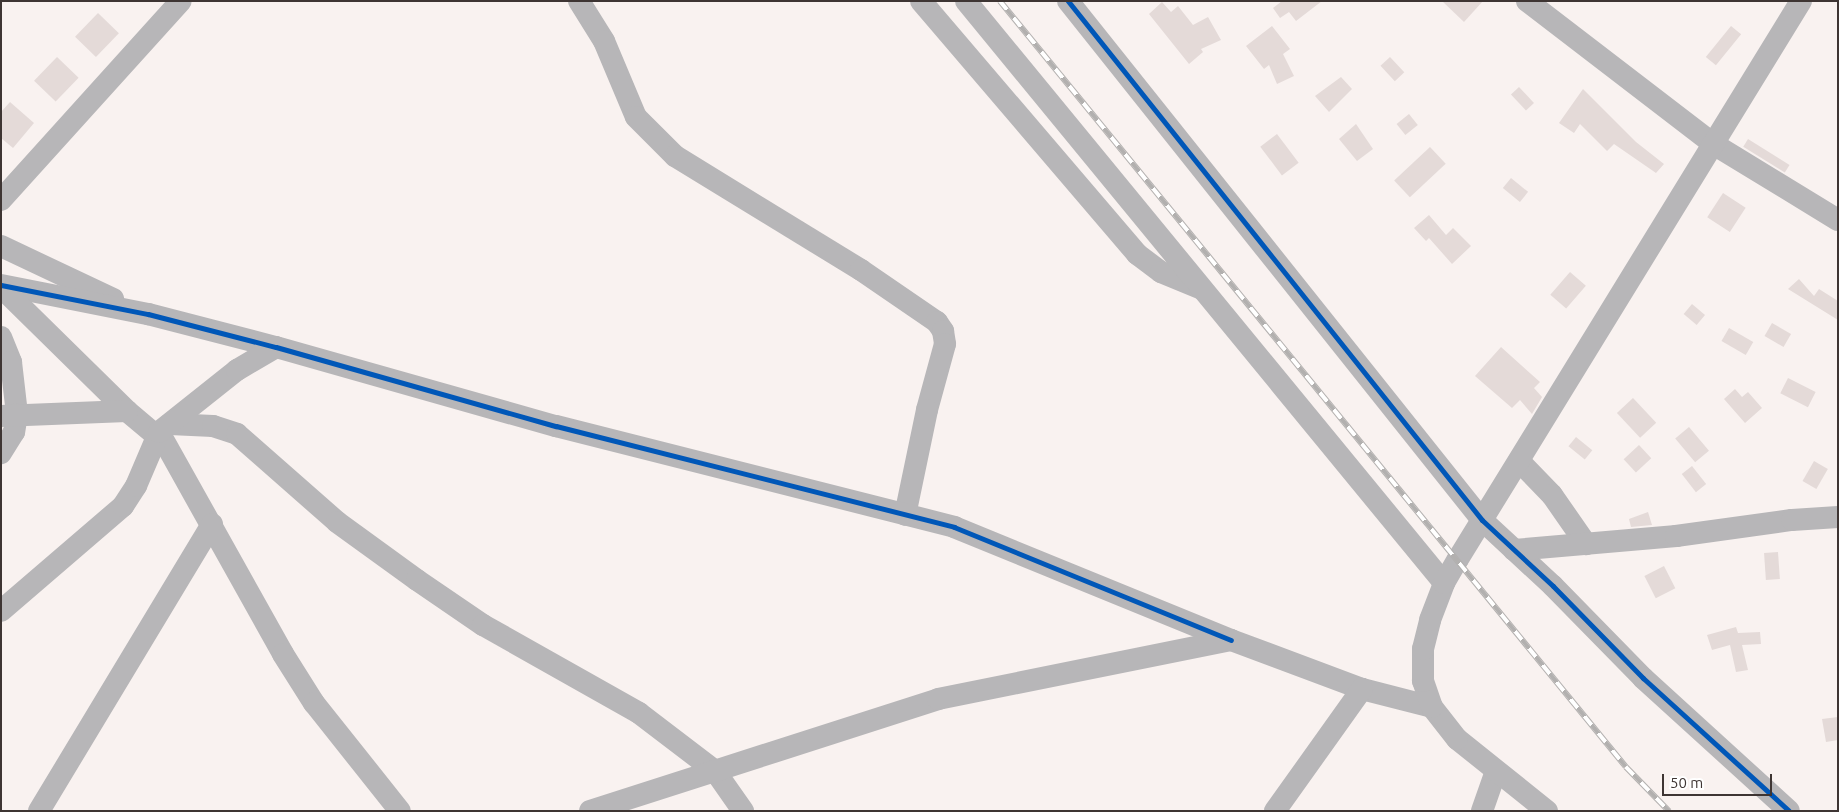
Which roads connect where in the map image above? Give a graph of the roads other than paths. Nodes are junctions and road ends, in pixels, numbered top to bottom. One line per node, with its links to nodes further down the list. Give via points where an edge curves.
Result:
1 (181, 1): 9 (street)
2 (578, 1): 22 (street, via 604,41 636,117 675,156 860,270 937,322 943,331 945,344)
3 (921, 1): 13 (street, via 1137,254 1162,272)
4 (966, 1): 13 (street)
5 (1068, 1): 24 (street)
6 (1527, 1): 8 (street)
7 (1801, 1): 8 (street)
8 (1714, 145): 10 (street); 21 (street)
9 (1, 200)
10 (1838, 220)
11 (1, 246): 14 (street)
12 (1, 286): 14 (street); 17 (street)
13 (1205, 290): 28 (street)
14 (148, 314): 16 (street)
15 (1, 337): 18 (street, via 11,362)
16 (276, 347): 19 (street, via 237,370); 22 (street, via 556,426)
17 (127, 412): 18 (street); 19 (street)
18 (9, 415): 20 (street, via 14,432)
19 (162, 431): 25 (street); 29 (street, via 123,506); 33 (street, via 213,426 237,434 337,522 417,580 483,625 639,713)
20 (1, 453)
21 (1519, 460): 24 (street); 26 (street, via 1552,495)
22 (905, 515): 30 (street, via 954,527)
23 (1838, 517): 26 (street)
24 (1482, 520): 27 (street); 28 (street)
25 (212, 524): 35 (street); 36 (street, via 283,654 314,703)
26 (1586, 544): 27 (street)
27 (1514, 550): 42 (street, via 1643,678)
28 (1444, 583): 32 (street, via 1430,620 1424,649 1423,682)
29 (1, 611)
30 (1231, 640): 31 (street); 33 (street, via 938,699)
31 (1362, 689): 32 (street); 39 (street)
32 (1432, 707): 34 (street, via 1457,739)
33 (715, 771): 37 (street); 38 (street)
34 (1496, 771): 40 (street); 41 (street)
35 (39, 811)
36 (400, 811)
37 (590, 811)
38 (743, 811)
39 (1275, 811)
40 (1482, 811)
41 (1547, 811)
42 (1789, 811)

